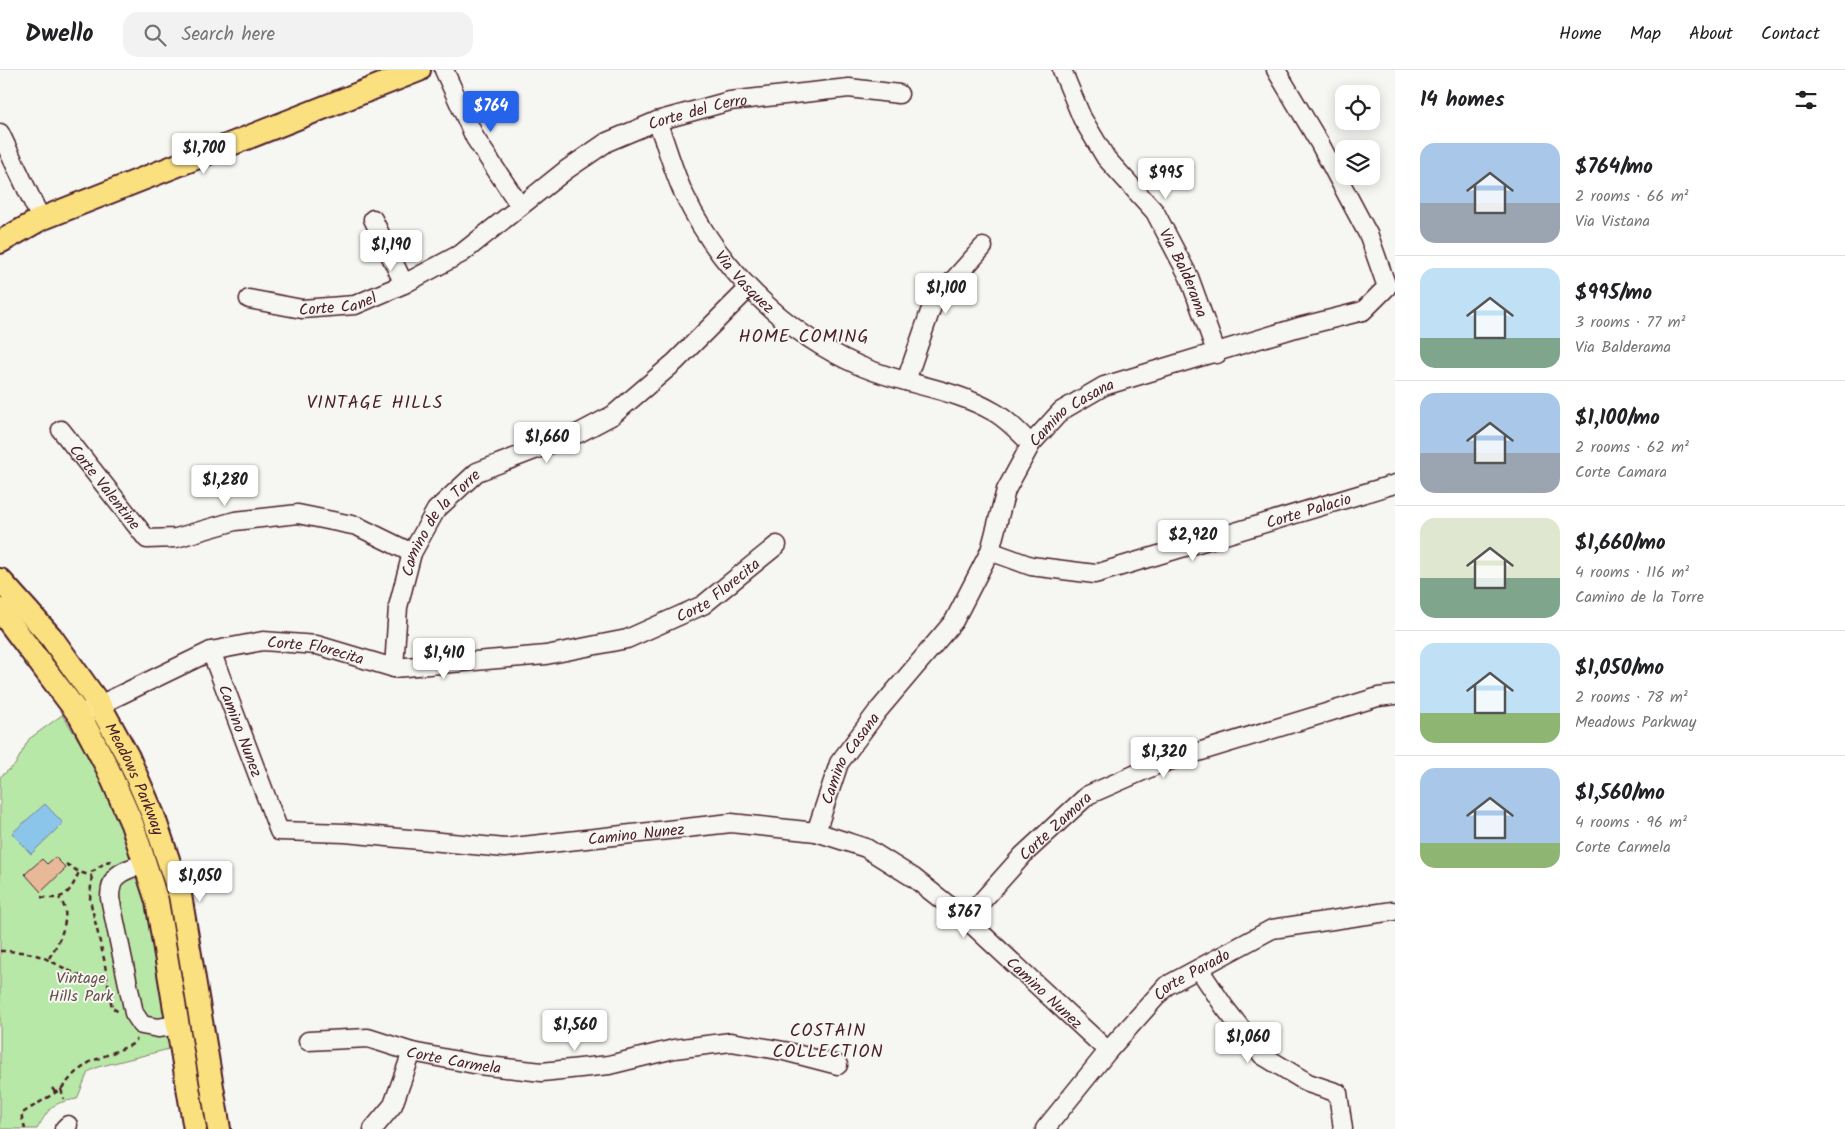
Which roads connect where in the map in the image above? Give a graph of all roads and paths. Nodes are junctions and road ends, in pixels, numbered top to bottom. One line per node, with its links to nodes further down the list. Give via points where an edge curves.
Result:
1 (420, 70): 9 (main road)
2 (444, 70): 8 (street, via 475,138)
3 (1062, 70): 16 (street, Via Balderama, via 1082,118 1106,158 1155,212 1189,276)
4 (1276, 70): 16 (street, Camino Casana, via 1370,236 1387,287 1363,311 1299,327)
5 (899, 94): 6 (street, Corte del Cerro, via 849,88 730,101)
6 (657, 121): 8 (street, Corte del Cerro, via 607,142); 14 (street, Via Vasquez, via 683,192 715,248)
7 (0, 133): 9 (street)
8 (520, 206): 13 (street, Corte Canel, via 462,254)
9 (41, 219): 11 (main road)
10 (373, 219): 13 (street)
11 (0, 242)
12 (983, 247): 17 (street, via 933,303)
13 (404, 284): 15 (street, Corte Canel, via 355,305 302,309)
14 (748, 289): 17 (street, Via Vasquez, via 809,338 858,365); 23 (street, Camino de la Torre, via 675,362 613,415 579,433 477,472 436,510)
15 (249, 299)
16 (1217, 354): 19 (street, Camino Casana, via 1104,386 1061,411)
17 (906, 381): 19 (street, Via Vasquez, via 951,392 995,412)
18 (61, 430): 23 (street, Corte Valentine, via 147,539 176,538 235,521 298,514 357,526)
19 (1031, 444): 22 (street, Camino Casana, via 1006,490)
20 (1395, 484): 22 (street, Corte Palacio, via 1095,574 1031,566)
21 (777, 545): 27 (street, Corte Florecita, via 703,605 627,639 546,655)
22 (990, 551): 31 (street, Camino Casana, via 954,620 838,763)
23 (412, 553): 27 (street, Camino de la Torre, via 398,607)
24 (0, 580): 29 (main road, Meadows Parkway, via 51,637)
25 (0, 610): 30 (main road, Meadows Parkway)
26 (211, 651): 27 (street, Corte Florecita, via 263,641 317,645); 29 (street, Corte Florecita); 31 (street, Camino Nunez, via 279,831 505,848 731,823)
27 (394, 668)
28 (1395, 695): 39 (street, Corte Zamora, via 1378,697 1159,764 1088,795 1023,855)
29 (99, 704): 30 (street, Corte Florecita); 57 (main road, Meadows Parkway, via 128,757 153,815 180,896)
30 (80, 716): 33 (main road, Meadows Parkway, via 132,824)
31 (816, 832): 39 (street, Camino Nunez, via 866,848 914,878)
32 (66, 864): 34 (path)
33 (138, 866): 35 (path, via 123,859 106,862 92,872); 45 (main road, Meadows Parkway, via 157,901); 45 (street, via 118,873 110,886 134,1013 142,1025 158,1028)
34 (79, 872): 35 (path); 37 (path, via 72,890)
35 (92, 876): 43 (path, via 90,900)
36 (41, 897): 37 (path)
37 (59, 898): 41 (path, via 63,901 64,923)
38 (1392, 911): 42 (street, Corte Parado, via 1272,929)
39 (966, 918): 48 (street, Camino Nunez)
40 (0, 951): 43 (path, via 40,956 85,978)
41 (49, 958)
42 (1199, 969): 48 (street, Corte Parado, via 1166,986); 60 (street, via 1224,1008 1262,1055 1308,1083 1338,1094)
43 (107, 978): 44 (path, via 112,1008)
44 (124, 1015)
45 (178, 1025): 56 (main road, Meadows Parkway)
46 (134, 1033): 52 (path, via 138,1037 131,1045 90,1062 75,1072)
47 (308, 1041): 49 (street, Corte Carmela, via 368,1038)
48 (1108, 1050): 59 (street, Corte Parado)
49 (412, 1052): 50 (street, Corte Carmela, via 479,1065 542,1072 609,1065 674,1050 731,1042 784,1050); 58 (street, via 393,1105)
50 (838, 1065)
51 (52, 1088): 53 (path)
52 (61, 1089): 53 (path); 54 (path)
53 (55, 1092): 55 (path, via 21,1114)
54 (64, 1099)
55 (25, 1129)
56 (195, 1129)
57 (218, 1129)
58 (373, 1129)
59 (1045, 1129)
60 (1343, 1129)

